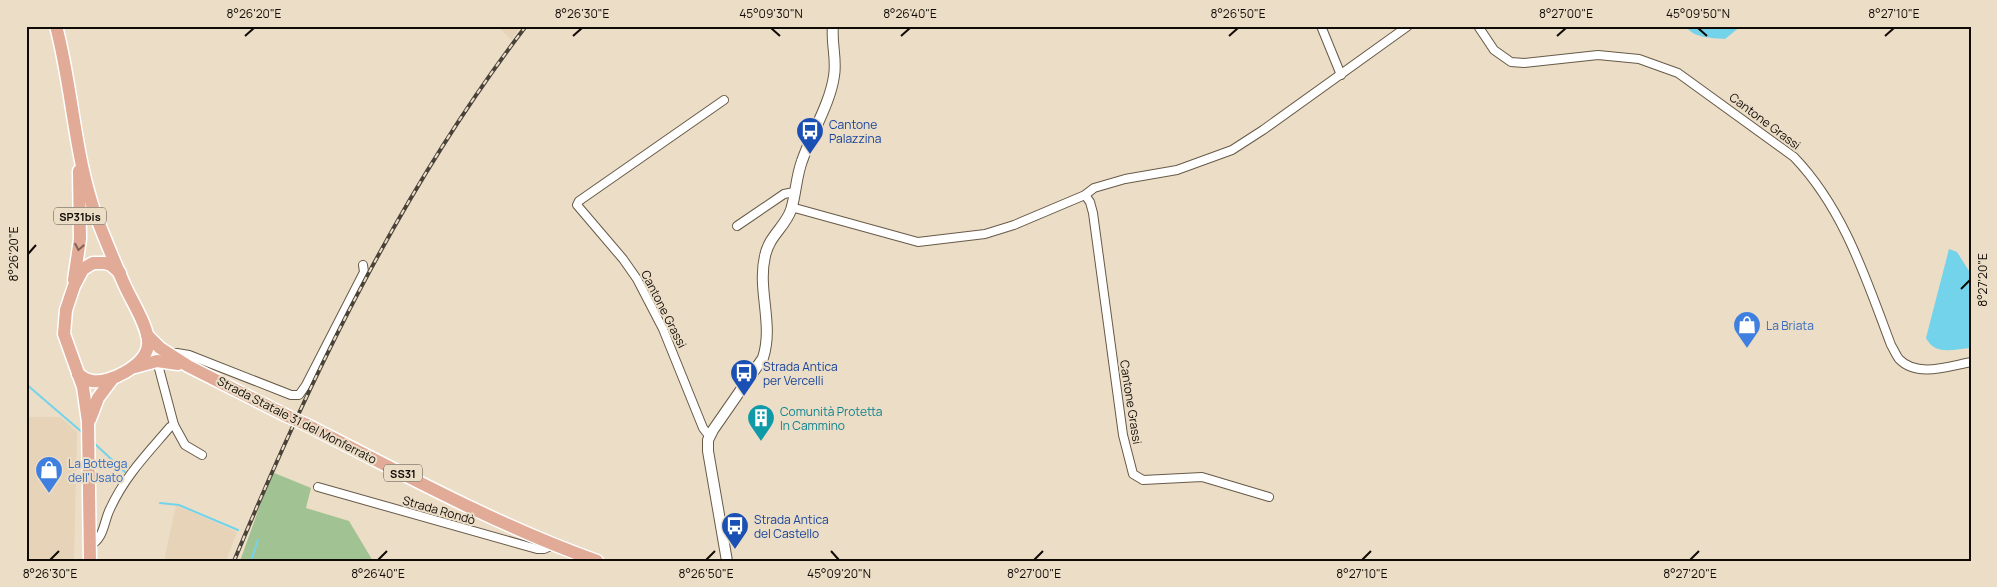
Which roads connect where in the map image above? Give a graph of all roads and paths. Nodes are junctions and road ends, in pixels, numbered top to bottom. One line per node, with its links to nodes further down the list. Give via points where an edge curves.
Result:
1 (56, 26): 8 (main road, SP31bis, via 67,70)
2 (833, 26): 9 (street, via 834,78 801,162)
3 (1321, 26): 6 (street)
4 (1408, 26): 6 (street)
5 (1478, 26): 18 (street, Cantone Grassi, via 1494,50 1511,62 1598,55 1639,59 1678,73 1794,157 1808,172 1852,244 1899,359 1912,368 1926,369)
6 (1341, 75): 10 (street, via 1232,150 1178,170 1094,188)
7 (724, 100): 24 (street, Cantone Grassi, via 577,205 637,279 663,329 703,428)
8 (78, 146): 14 (main road, SP31bis, via 97,217); 15 (main road, SP31bis, one-way to 15, via 80,239)
9 (794, 192): 11 (street); 12 (street, via 784,194)
10 (1084, 195): 11 (street, via 985,234 924,242); 27 (street, Cantone Grassi, via 1093,213 1123,435 1133,474 1142,480 1202,477)
11 (791, 207): 24 (street, via 788,217 769,243 764,259 768,328 763,358)
12 (737, 226)
13 (363, 265): 17 (street, via 364,272 306,385 298,394 290,395 189,355 177,353)
14 (120, 273): 15 (main road, via 111,265 93,263 83,269); 16 (main road)
15 (74, 286): 20 (main road, via 66,310 64,334)
16 (148, 335): 17 (main road, Strada Statale 31 del Monferrato / SS31); 19 (main road, via 146,352)
17 (163, 359): 19 (main road, Strada Statale 31 del Monferrato / SS31); 22 (street); 29 (main road, Strada Statale 31 del Monferrato / SS31, bridge, via 188,366)
18 (1971, 362)
19 (132, 368): 21 (main road)
20 (78, 374): 21 (main road, via 96,382); 23 (main road)
21 (115, 376): 23 (main road, via 98,398)
22 (174, 425): 25 (street, via 185,445); 28 (street, via 126,478 102,533)
23 (88, 426): 28 (main road)
24 (710, 436): 32 (street, via 708,451)
25 (202, 454)
26 (318, 487): 29 (street, Strada Rondò, via 537,549)
27 (1269, 497)
28 (90, 545): 30 (main road)
29 (553, 545): 31 (main road, Strada Statale 31 del Monferrato / SS31)
30 (90, 561)
31 (597, 561)
32 (727, 561)

